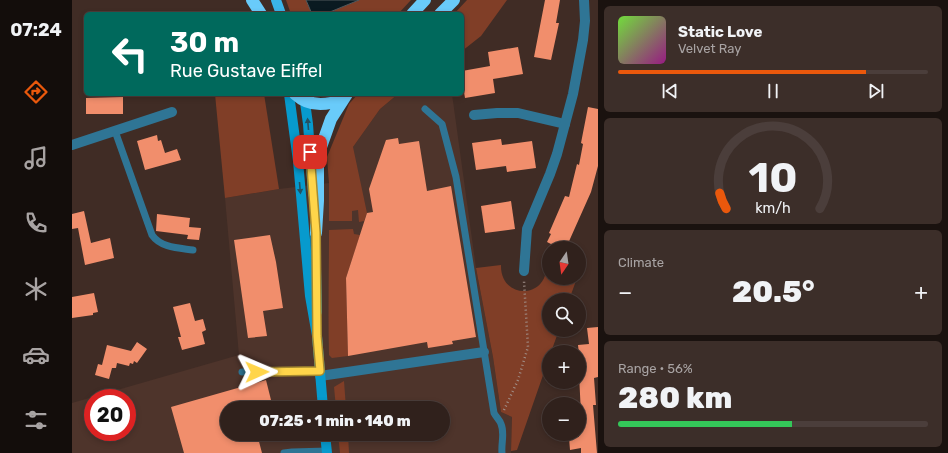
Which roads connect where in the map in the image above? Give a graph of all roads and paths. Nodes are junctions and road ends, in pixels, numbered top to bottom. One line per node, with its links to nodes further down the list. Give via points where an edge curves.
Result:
1 (252, 0): 7 (highway)
2 (260, 0): 8 (main road)
3 (276, 0): 9 (main road)
4 (425, 0): 10 (highway)
5 (454, 0): 11 (highway)
6 (584, 0): 18 (street, via 583,40)
7 (261, 12)
8 (264, 12)
9 (280, 12)
10 (414, 12)
11 (442, 12)
12 (289, 96): 24 (main road, one-way to 24, via 310,296)
13 (345, 96): 14 (highway, via 327,105 317,104); 21 (highway, via 328,126 320,150)
14 (305, 98): 21 (main road, one-way to 14)
15 (425, 109): 25 (lane, via 442,124 456,177)
16 (172, 112): 19 (street)
17 (474, 115): 18 (street, via 518,113)
18 (565, 124): 23 (street, via 550,174 527,229)
19 (115, 130): 20 (street); 22 (lane, via 152,235 164,244)
20 (72, 145)
21 (316, 233): 24 (main road)
22 (193, 250)
23 (524, 271): 29 (path, via 528,346 518,380)
24 (317, 336): 27 (main road)
25 (484, 352): 27 (street); 33 (lane, via 494,413 503,430)
26 (242, 372): 27 (lane)
27 (320, 373): 28 (main road)
28 (322, 401)
29 (503, 412)
30 (326, 441): 31 (main road)
31 (327, 452): 32 (lane)
32 (284, 453)
33 (502, 453)

